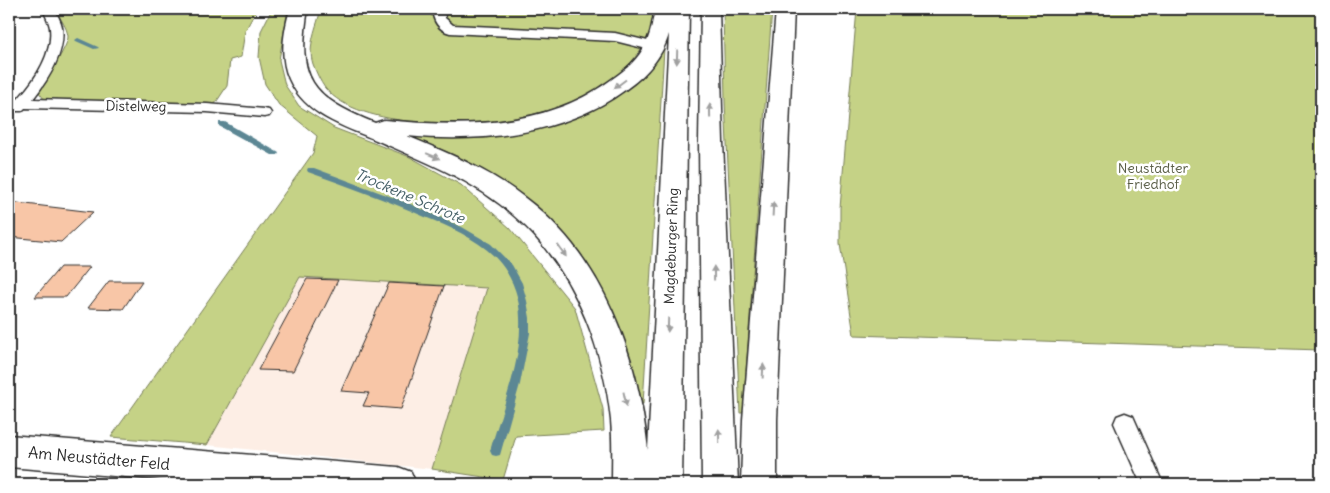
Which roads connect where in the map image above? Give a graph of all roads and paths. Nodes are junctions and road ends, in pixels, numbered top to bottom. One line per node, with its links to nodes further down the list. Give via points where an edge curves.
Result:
1 (49, 9): 9 (lane, via 56,26 55,48 43,75)
2 (299, 9): 12 (main road, via 292,46 299,77 315,100)
3 (438, 9): 8 (lane, via 439,19 450,29 615,37)
4 (664, 9): 8 (main road)
5 (680, 9): 17 (main road, Magdeburger Ring, one-way to 17)
6 (710, 9): 18 (main road, one-way to 6)
7 (785, 9): 19 (main road, one-way to 7)
8 (655, 46): 12 (main road, one-way to 12, via 633,74 615,88 576,108 535,122 454,131)
9 (15, 103): 10 (lane, Distelweg, via 207,108); 11 (lane)
10 (264, 113)
11 (9, 115)
12 (356, 123): 16 (main road, one-way to 16, via 438,157 472,175 510,200 554,240 588,291 612,351 627,408)
13 (1125, 423): 20 (lane)
14 (9, 451): 15 (main road, Am Neustädter Feld)
15 (398, 484)
16 (630, 484)
17 (664, 484)
18 (720, 484)
19 (759, 484)
20 (1152, 484)

